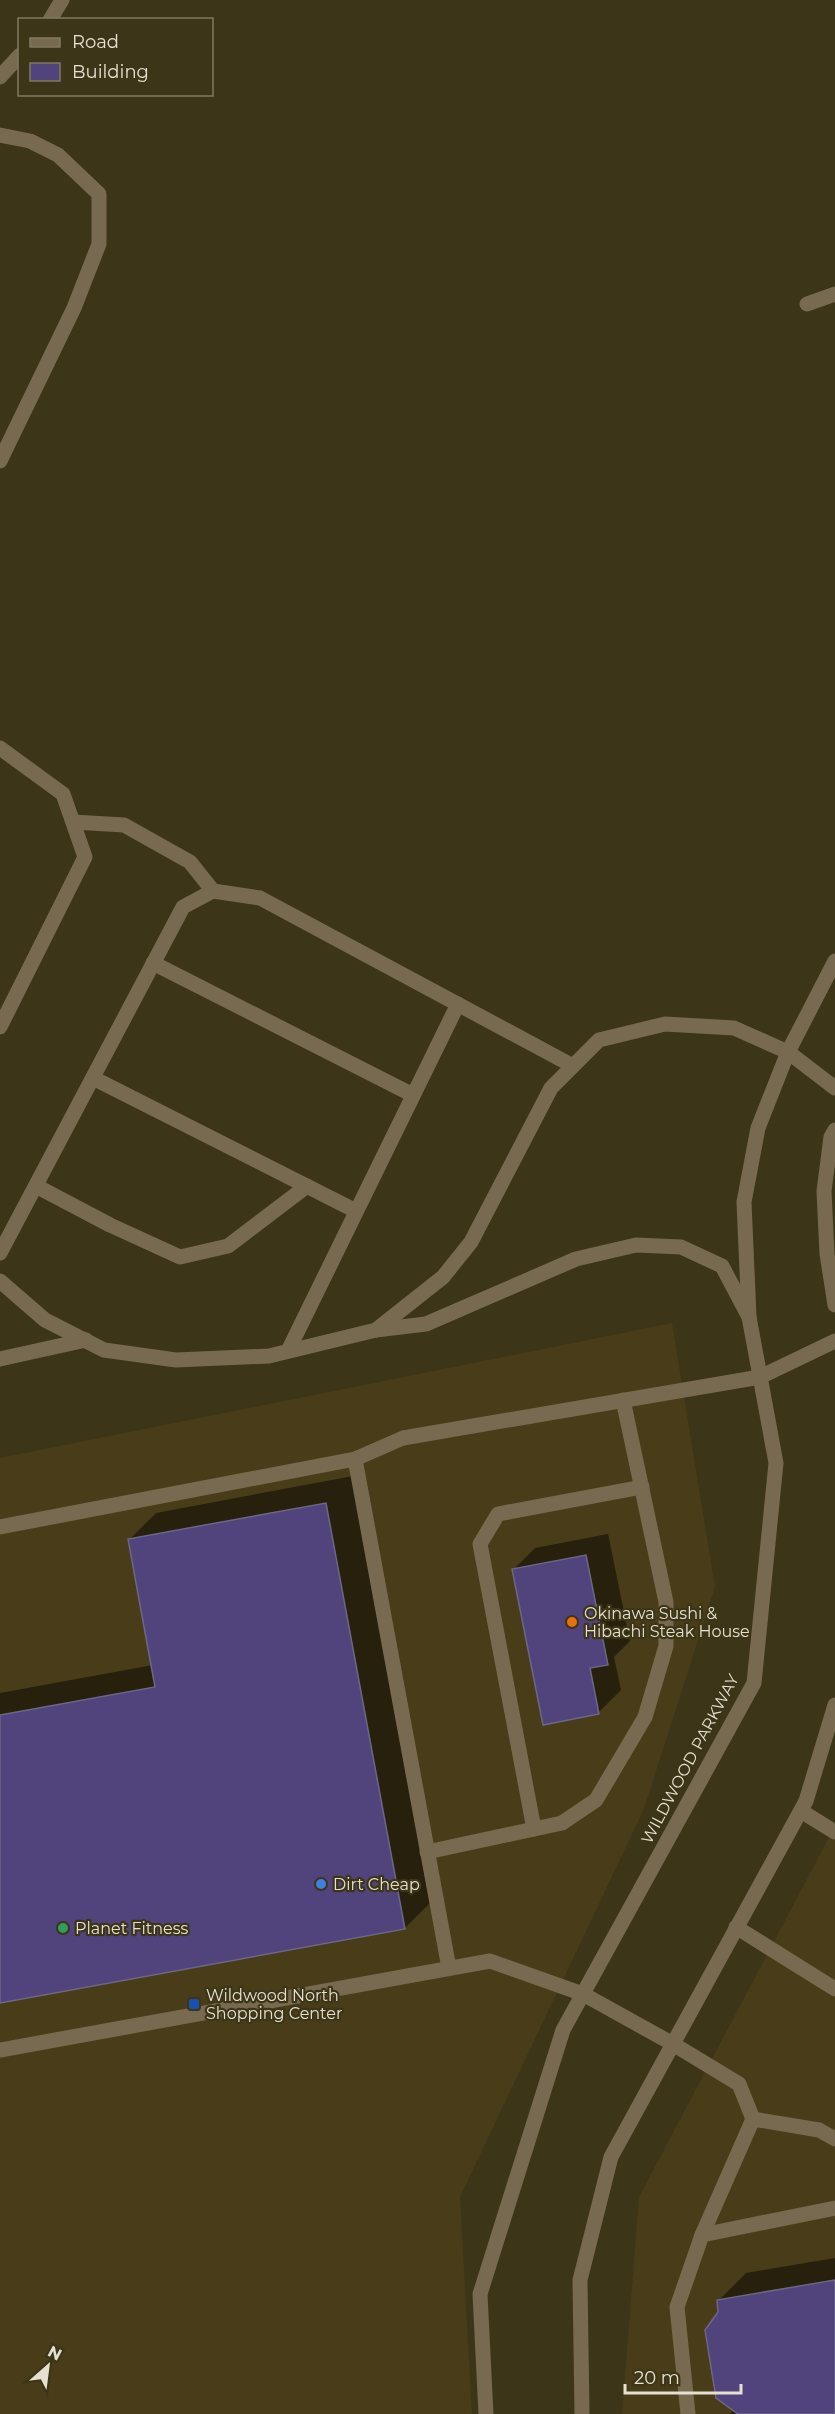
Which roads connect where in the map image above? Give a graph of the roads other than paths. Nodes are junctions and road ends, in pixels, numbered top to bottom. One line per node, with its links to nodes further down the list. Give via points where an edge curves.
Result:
1 (62, 0): 2 (street)
2 (51, 18)
3 (18, 58): 4 (street)
4 (0, 77)
5 (0, 135): 8 (street, via 30,141 58,156 99,194 99,244 74,308)
6 (835, 294): 7 (street)
7 (807, 304)
8 (0, 461)
9 (0, 748): 10 (street, via 63,794)
10 (73, 822): 11 (street, via 124,825 190,862); 15 (street, via 85,857)
11 (213, 891): 13 (street, via 183,907); 14 (street, via 260,898)
12 (835, 961): 16 (street, WILDWOOD PARKWAY)
13 (153, 963): 18 (street); 20 (street)
14 (458, 1004): 17 (street); 20 (street)
15 (0, 1027)
16 (788, 1052): 17 (street, via 734,1028 665,1024 599,1040); 19 (street); 28 (street, WILDWOOD PARKWAY, via 758,1128 744,1203)
17 (573, 1066): 29 (street, via 551,1088 471,1242 444,1277)
18 (93, 1078): 22 (street); 23 (street)
19 (835, 1088)
20 (413, 1095): 24 (street)
21 (835, 1130): 27 (street, via 824,1191 827,1254)
22 (36, 1186): 23 (street, via 180,1257 228,1246); 25 (street)
23 (307, 1186): 24 (street)
24 (356, 1211): 32 (street)
25 (0, 1253)
26 (0, 1281): 30 (street, via 45,1320)
27 (835, 1305)
28 (749, 1317): 29 (street, via 722,1266 681,1247 636,1245 576,1259 426,1324); 34 (street, WILDWOOD PARKWAY)
29 (376, 1330): 32 (street)
30 (86, 1341): 32 (street, via 104,1350 176,1360 269,1356); 33 (street)
31 (835, 1341): 34 (street)
32 (288, 1351)
33 (0, 1359)
34 (760, 1377): 35 (street); 47 (street, WILDWOOD PARKWAY, via 776,1463 754,1683)
35 (623, 1400): 36 (street, via 403,1438); 37 (street)
36 (355, 1459): 38 (street); 43 (street)
37 (642, 1487): 41 (street, via 666,1602 666,1646 645,1717 596,1800 562,1823); 41 (street, via 498,1514 480,1544)
38 (0, 1527)
39 (835, 1705): 40 (street)
40 (801, 1811): 42 (street); 44 (street)
41 (534, 1829): 43 (street)
42 (835, 1832)
43 (427, 1852): 45 (street)
44 (736, 1927): 46 (street); 48 (street)
45 (449, 1968): 47 (street, via 490,1961); 49 (street)
46 (835, 1989)
47 (583, 1994): 48 (street); 54 (street, WILDWOOD PARKWAY, via 563,2030 480,2294)
48 (673, 2044): 50 (street, via 739,2084); 55 (street, via 611,2157 580,2280)
49 (0, 2050)
50 (753, 2119): 51 (street, via 819,2130); 53 (street)
51 (835, 2139)
52 (835, 2208): 53 (street)
53 (702, 2235): 56 (street, via 677,2307)
54 (486, 2414)
55 (582, 2414)
56 (688, 2414)

